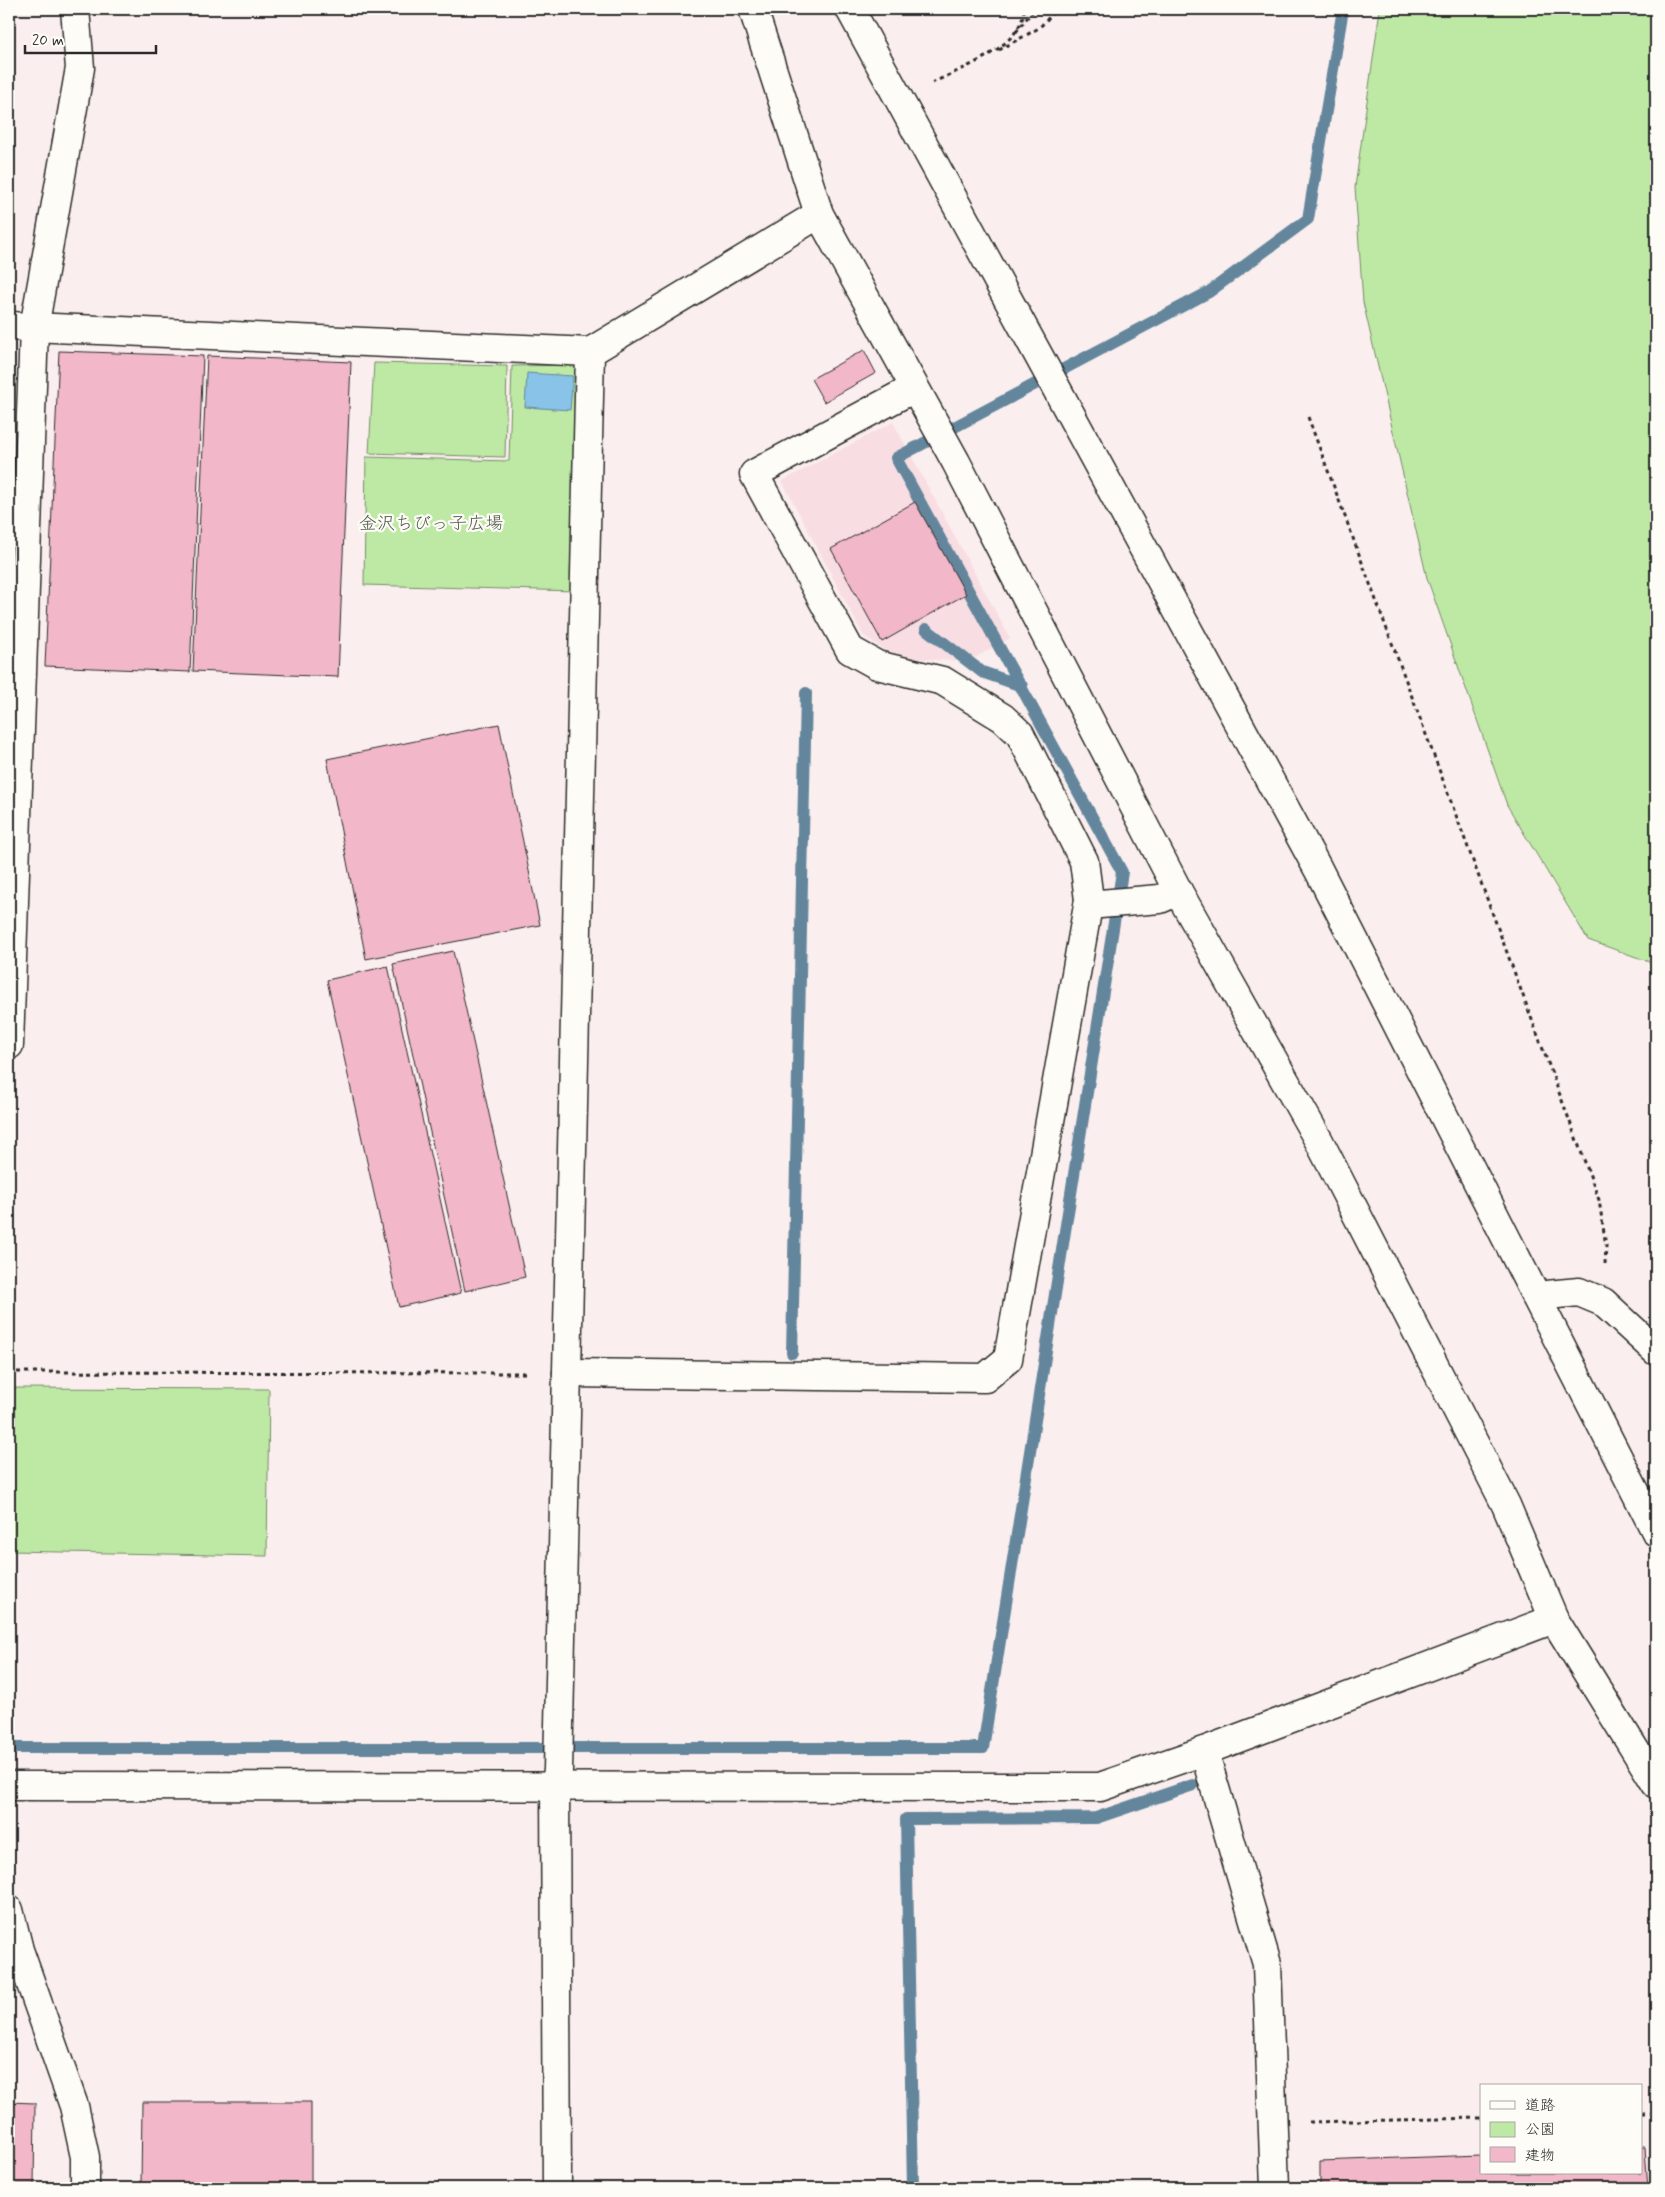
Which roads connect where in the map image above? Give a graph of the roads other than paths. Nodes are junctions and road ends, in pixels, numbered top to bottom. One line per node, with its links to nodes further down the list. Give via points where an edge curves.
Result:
1 (75, 9): 5 (street, via 80,68)
2 (753, 9): 4 (street)
3 (850, 9): 11 (street, via 1318,869)
4 (818, 214): 6 (street); 7 (street)
5 (21, 327): 6 (street); 10 (street)
6 (590, 352): 13 (street)
7 (921, 399): 8 (street, via 956,462); 9 (street, via 754,474 850,650 877,665 943,682 1003,718 1020,734 1084,861)
8 (1169, 895): 9 (street); 15 (street, via 1324,1150 1506,1505)
9 (1095, 902): 13 (street, via 1008,1359 985,1378)
10 (9, 1045)
11 (1536, 1296): 12 (street, via 1578,1292 1604,1302); 14 (street)
12 (1656, 1351)
13 (567, 1373): 17 (street)
14 (1656, 1532)
15 (1554, 1620): 16 (street); 18 (street)
16 (1204, 1751): 17 (street, via 1100,1787); 23 (street, via 1267,1964)
17 (556, 1778): 19 (street); 22 (street)
18 (1656, 1784)
19 (9, 1786)
20 (9, 1910): 21 (street, via 19,1950 74,2106 85,2157)
21 (85, 2188)
22 (557, 2188)
23 (1275, 2188)

